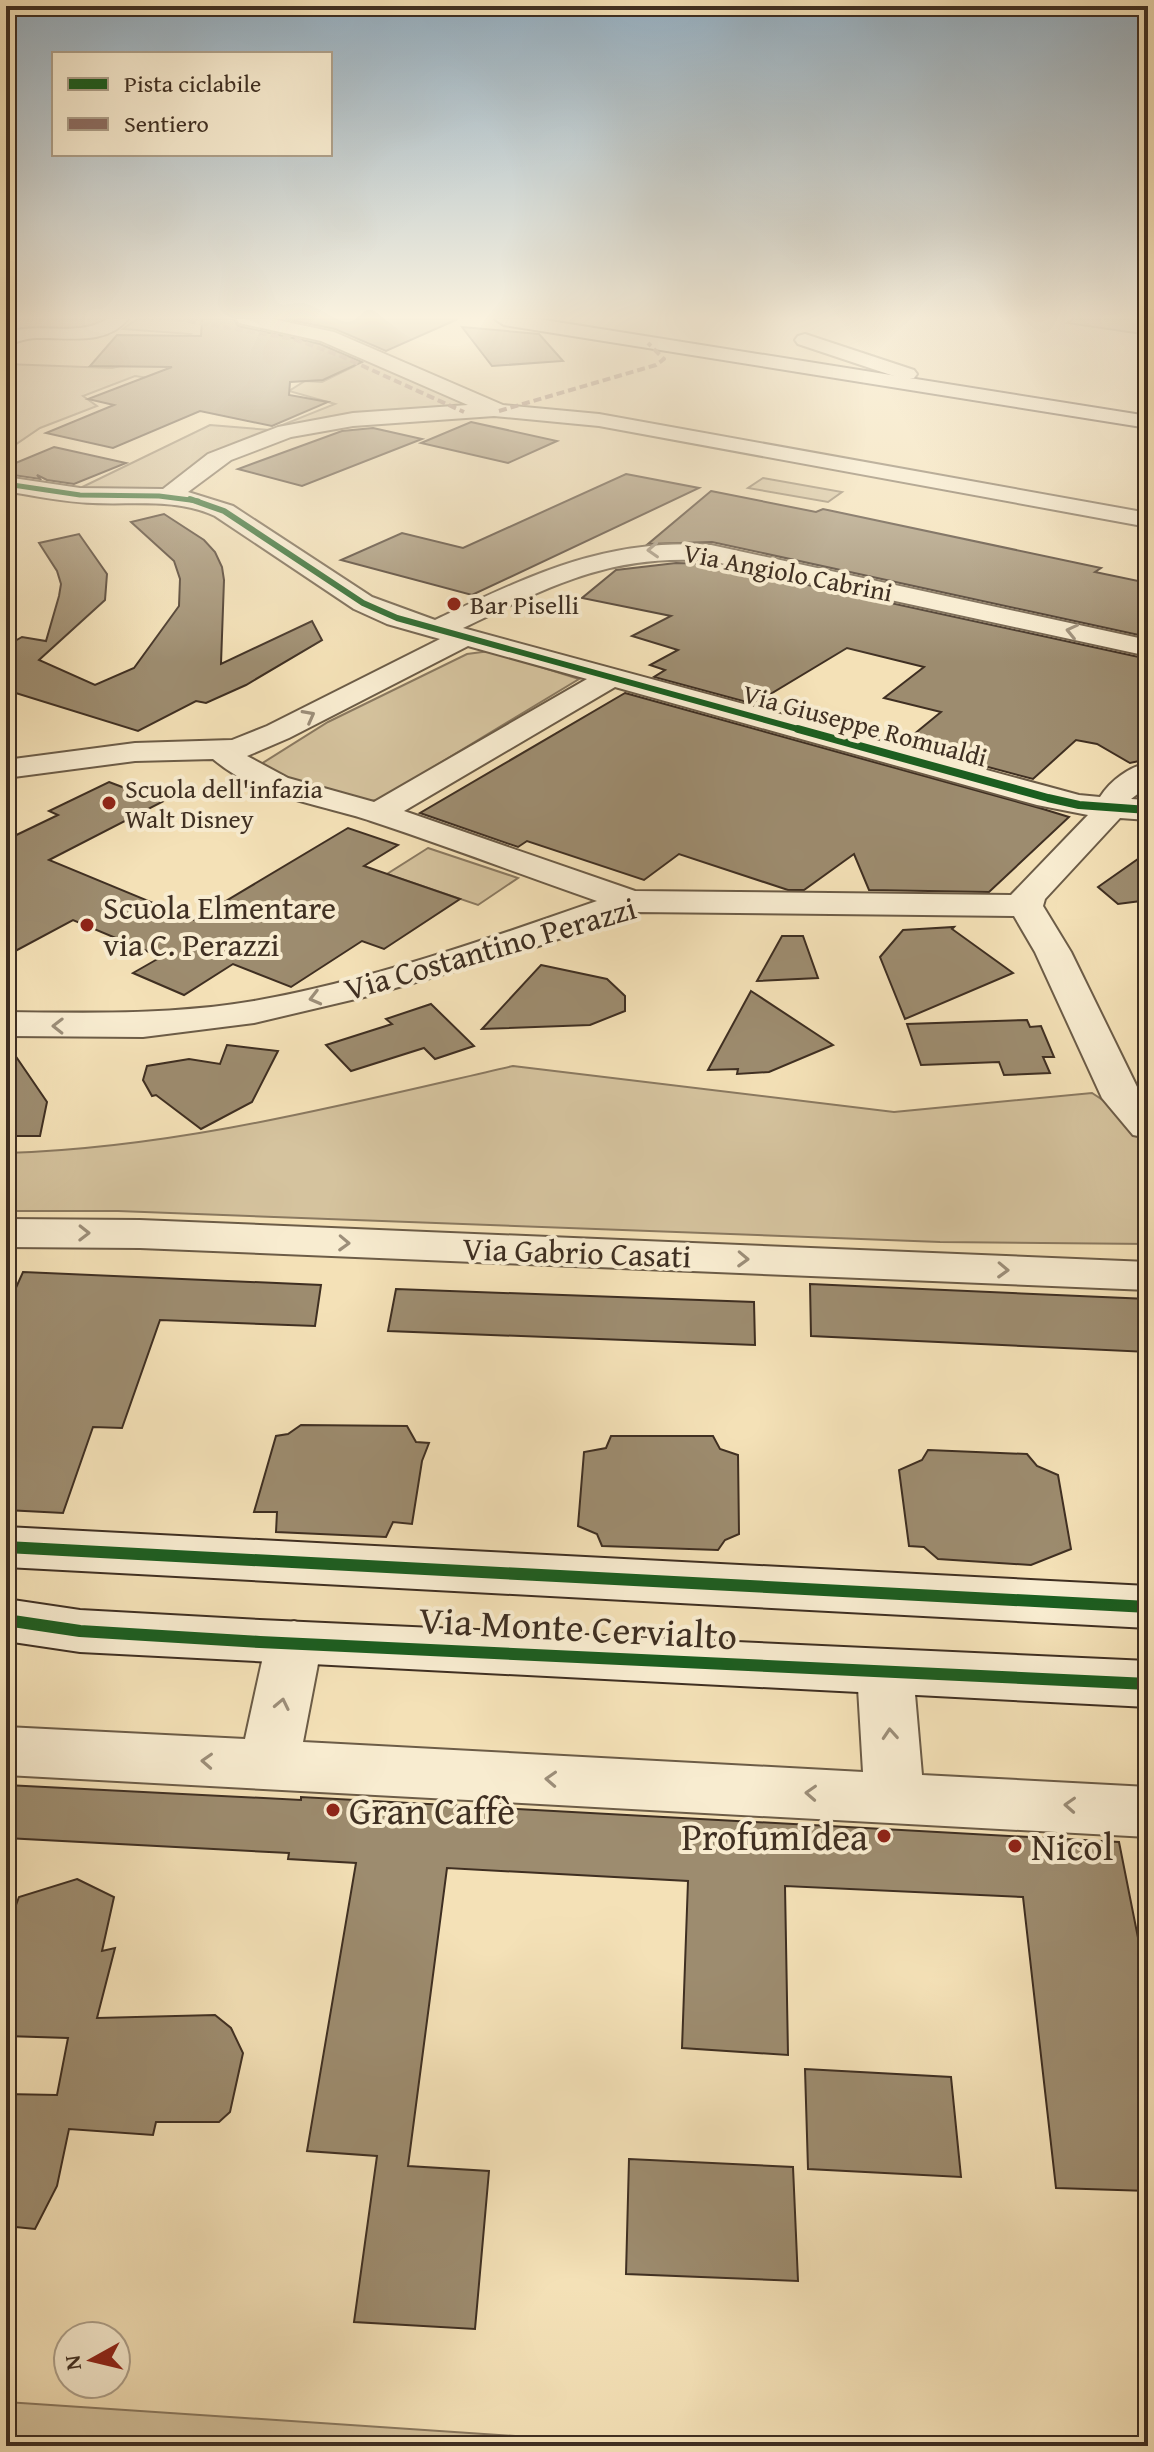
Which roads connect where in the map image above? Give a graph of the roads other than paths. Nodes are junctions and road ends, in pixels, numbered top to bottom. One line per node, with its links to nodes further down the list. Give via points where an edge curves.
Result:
1 (286, 433): 4 (street, via 221,456)
2 (673, 433): 5 (street)
3 (6, 484): 4 (street, via 80,496)
4 (169, 496): 6 (street, via 219,508 370,607)
5 (1148, 520)
6 (433, 636): 7 (street); 8 (street, Via Angiolo Cabrini, one-way to 6, via 711,553 672,550 625,553 572,567); 9 (street, Via Giuseppe Romualdi, via 465,637); 11 (street, one-way to 6, via 260,740)
7 (397, 641)
8 (1148, 648)
9 (610, 678): 14 (street, Via Giuseppe Romualdi, via 1048,798); 16 (street)
10 (262, 708): 11 (street)
11 (225, 739): 12 (street); 16 (street, via 243,770)
12 (6, 769)
13 (1148, 772): 14 (street, via 1126,786)
14 (1110, 808): 15 (street, Via Giuseppe Romualdi); 18 (street, via 1028,896)
15 (1148, 810)
16 (378, 813): 17 (street)
17 (631, 901): 18 (street, Via Costantino Perazzi); 19 (street, Via Costantino Perazzi, one-way to 19, via 511,943 254,1012 143,1025)
18 (1025, 906): 20 (street, via 1053,952 1122,1098)
19 (6, 1024)
20 (1148, 1126)
21 (6, 1233): 22 (street, Via Gabrio Casati, one-way to 22, via 140,1234)
22 (1148, 1276)
23 (6, 1547): 24 (street, Via Monte Cervialto)
24 (1148, 1607)
25 (6, 1620): 26 (street, Via Monte Cervialto, via 80,1631)
26 (294, 1643): 27 (street, Via Monte Cervialto); 30 (street, one-way to 26)
27 (885, 1671): 28 (street, Via Monte Cervialto); 31 (street, one-way to 27)
28 (1148, 1684)
29 (6, 1751): 30 (street, one-way to 29)
30 (269, 1764): 31 (street, one-way to 30)
31 (894, 1797): 32 (street, one-way to 31)
32 (1148, 1812)

